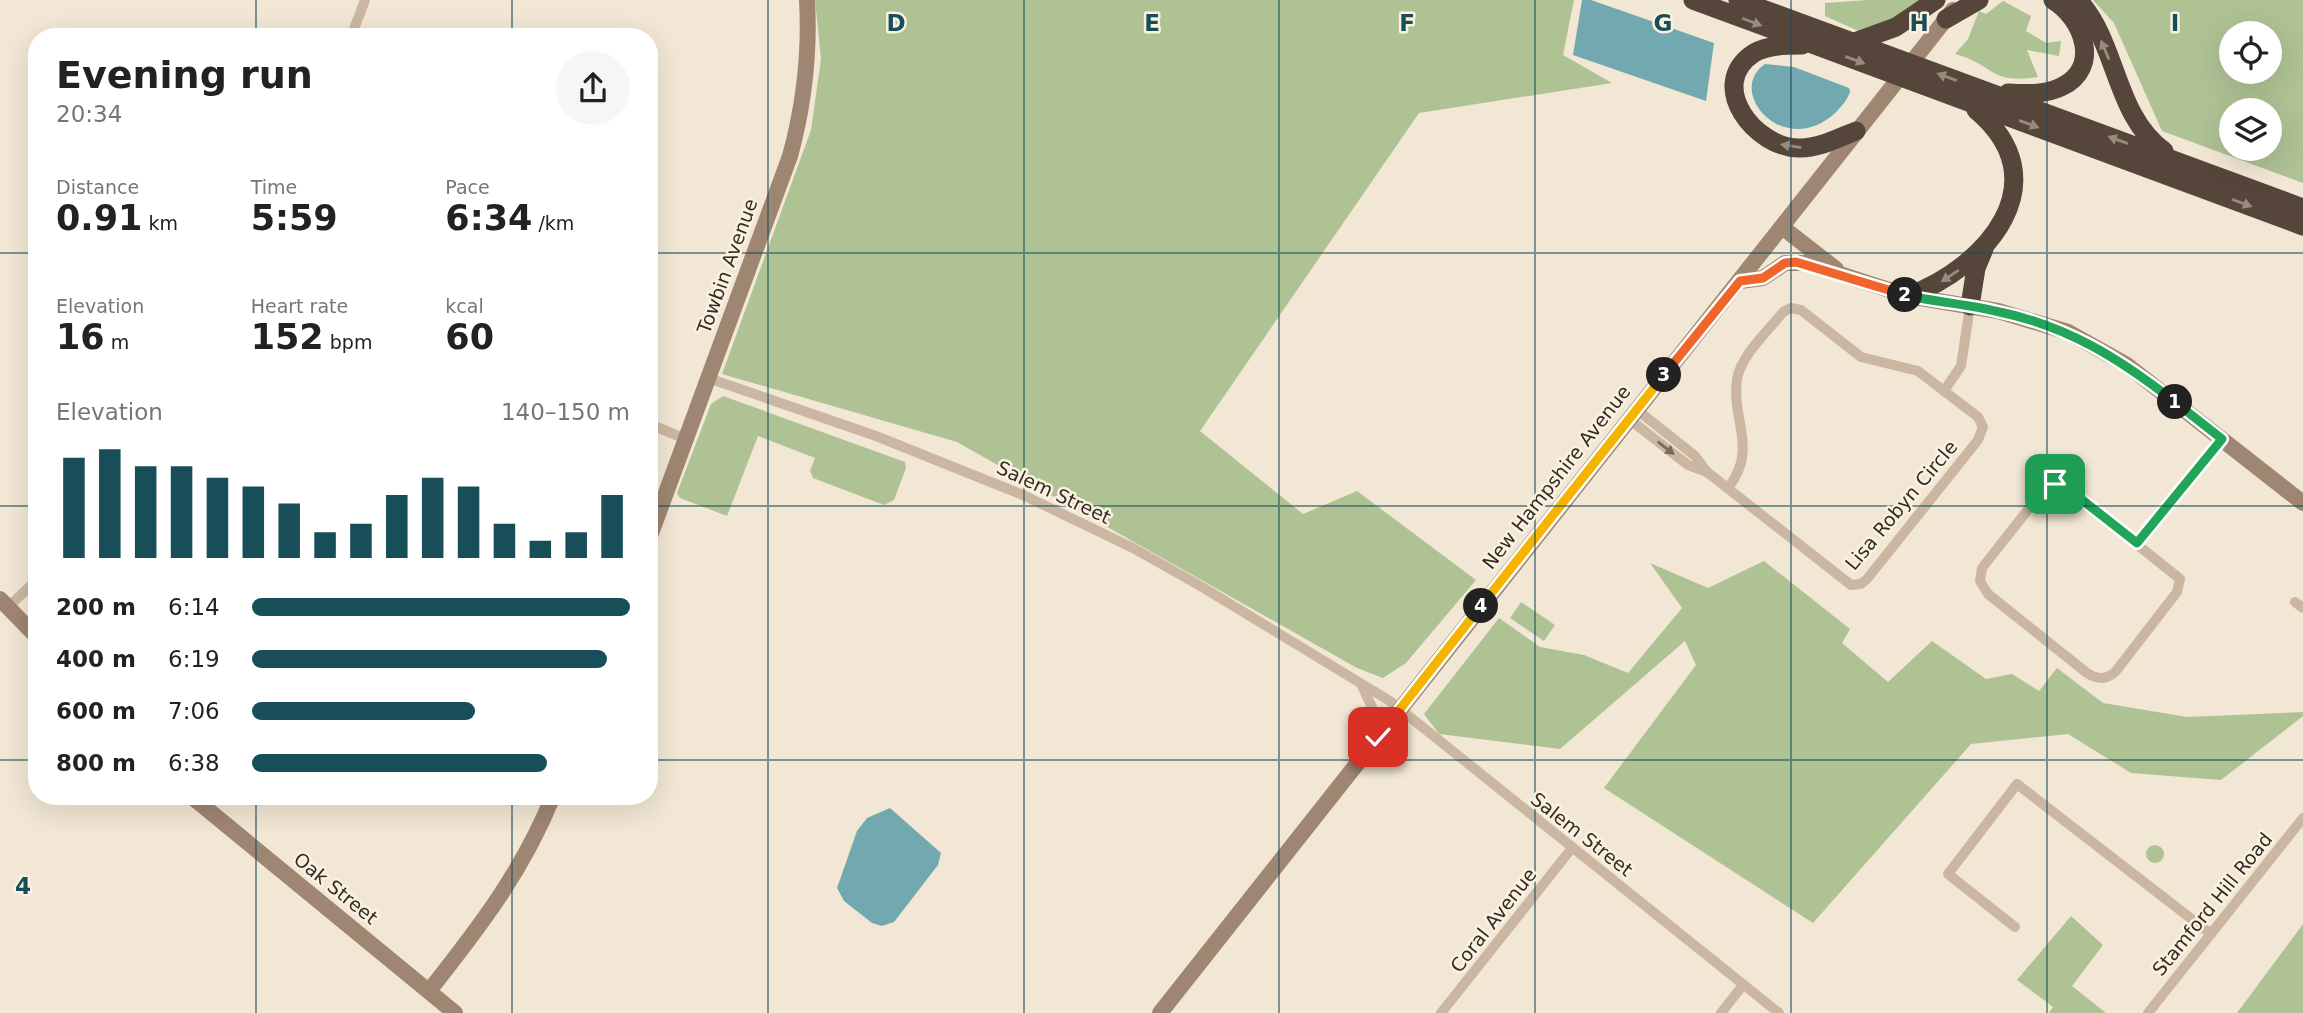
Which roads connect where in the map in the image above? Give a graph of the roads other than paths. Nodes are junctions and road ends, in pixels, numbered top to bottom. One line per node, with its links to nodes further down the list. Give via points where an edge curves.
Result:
1 (365, 0): 11 (street)
2 (807, 0): 27 (street, Towbin Avenue, via 809,41 799,122)
3 (1693, 0): 13 (highway, one-way to 13)
4 (1738, 0): 12 (highway)
5 (1936, 0): 12 (highway, via 1896,27)
6 (1961, 0): 10 (street, New Hampshire Avenue)
7 (1979, 0): 10 (highway)
8 (2053, 0): 15 (highway, via 2069,12 2081,30 2084,59 2074,78 2063,87 2037,94)
9 (2078, 0): 18 (highway, one-way to 9, via 2138,127 2091,16)
10 (1946, 19): 14 (street, New Hampshire Avenue)
11 (354, 28)
12 (1852, 43): 14 (highway)
13 (1810, 44): 14 (highway, one-way to 14); 17 (highway, one-way to 13, via 1823,145 1797,149 1772,142 1741,114 1735,86 1747,59 1763,49)
14 (1905, 70): 15 (highway, one-way to 14); 16 (highway); 17 (street, New Hampshire Avenue)
15 (1984, 91): 18 (highway, one-way to 15)
16 (1965, 101): 20 (highway, one-way to 20); 22 (highway, via 2003,138 2015,174 2010,208)
17 (1856, 131): 21 (street, New Hampshire Avenue)
18 (2182, 163): 19 (highway)
19 (2303, 208)
20 (2303, 226)
21 (1782, 227): 23 (street); 24 (street, New Hampshire Avenue)
22 (1985, 245): 25 (highway, one-way to 25, via 1955,274); 26 (highway)
23 (1847, 277): 24 (street, via 1796,262 1785,263 1763,278); 25 (street)
24 (1740, 281): 29 (street, New Hampshire Avenue)
25 (1908, 296): 26 (street)
26 (1970, 306): 28 (street, via 1961,366); 32 (street, via 2041,322 2088,342 2127,365)
27 (708, 378): 31 (street, Towbin Avenue); 40 (street, Salem Street, via 876,436 1035,501 1133,548)
28 (1944, 391): 33 (street, Lisa Robyn Circle, via 1918,371 1861,357 1798,308 1788,308 1742,366 1737,382 1744,460); 33 (street, Lisa Robyn Circle, via 1978,417 1982,432 1861,584 1846,583)
29 (1633, 414): 33 (street, Lisa Robyn Circle, via 1695,456); 41 (street, New Hampshire Avenue)
30 (658, 428): 31 (street)
31 (686, 439): 35 (street, Towbin Avenue)
32 (2222, 439): 34 (street); 36 (street)
33 (1728, 488)
34 (2303, 503)
35 (658, 515)
36 (2137, 543): 36 (street, via 2067,488 2051,485 1982,568 1980,582 1988,594 2087,673 2106,678 2180,585 2174,572)
37 (28, 586): 38 (street)
38 (4, 603): 39 (street)
39 (28, 628)
40 (1362, 686): 41 (street, Salem Street); 42 (street)
41 (1400, 710): 42 (street, New Hampshire Avenue); 46 (street, Salem Street)
42 (1378, 737): 52 (street, New Hampshire Avenue)
43 (202, 805): 50 (street, Oak Street)
44 (549, 805): 50 (street, via 536,840 512,881)
45 (2303, 818): 48 (street, Stamford Hill Road)
46 (1573, 848): 49 (street, Salem Street); 53 (street, Coral Avenue)
47 (2015, 927): 48 (street, via 1948,874 2017,784)
48 (2211, 934): 56 (street, Stamford Hill Road)
49 (1743, 985): 54 (street); 55 (street, Salem Street)
50 (429, 991): 51 (street, Oak Street)
51 (455, 1013)
52 (1160, 1013)
53 (1441, 1013)
54 (1721, 1013)
55 (1779, 1013)
56 (2148, 1013)

